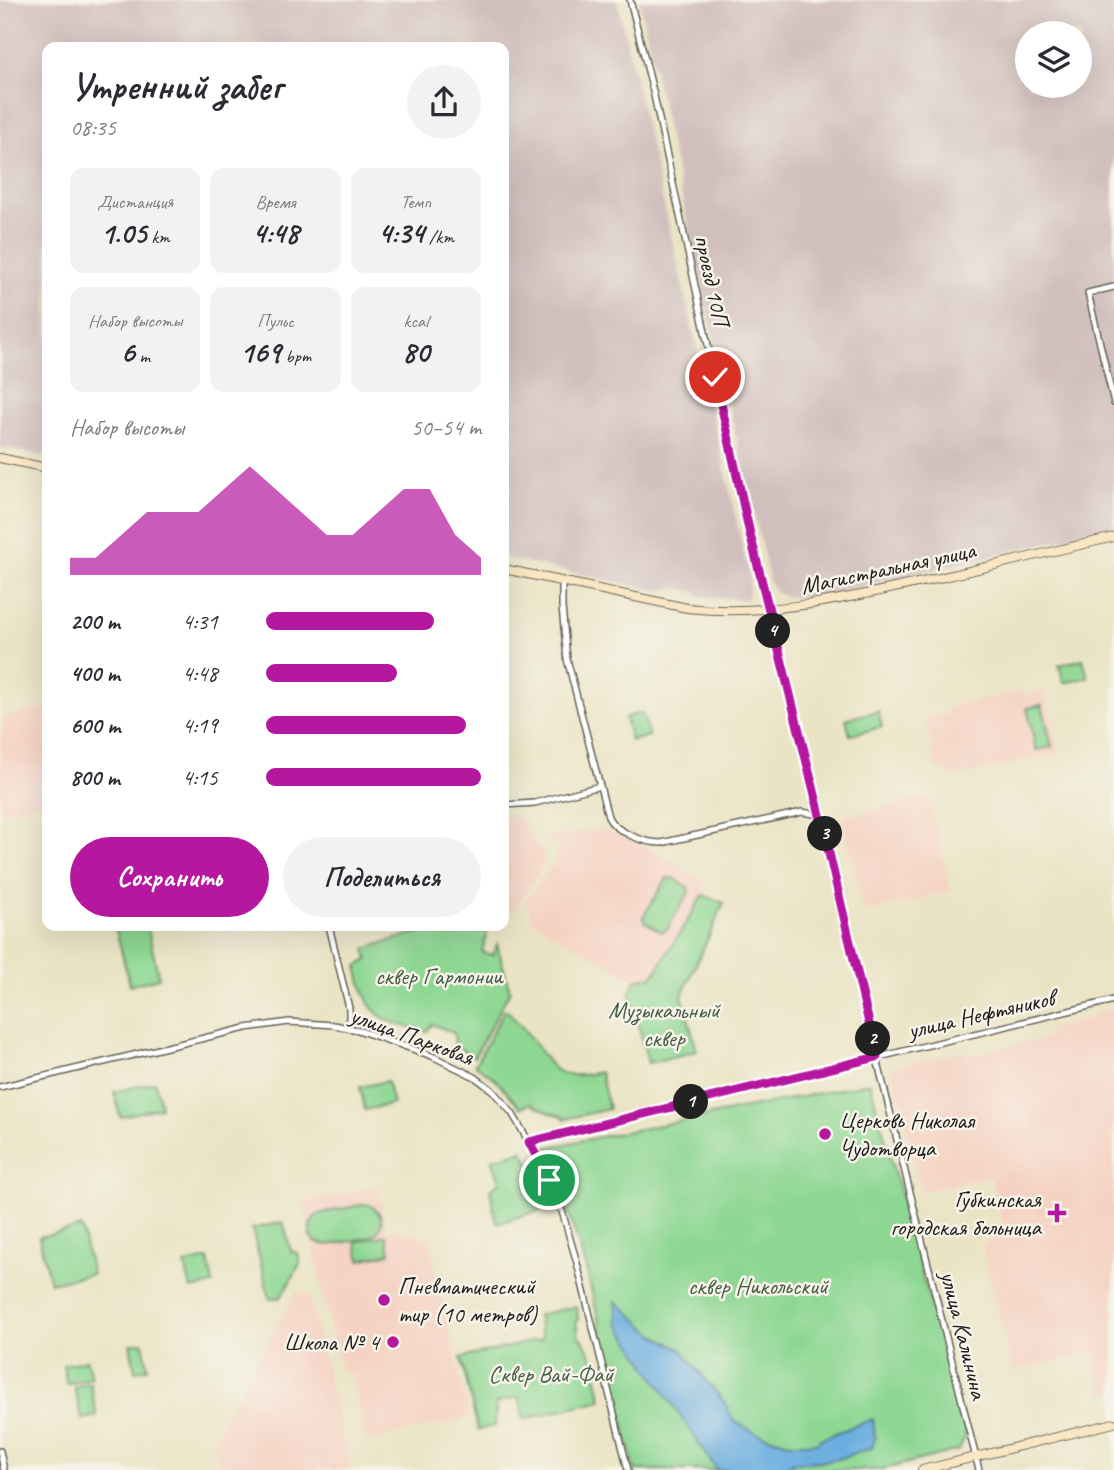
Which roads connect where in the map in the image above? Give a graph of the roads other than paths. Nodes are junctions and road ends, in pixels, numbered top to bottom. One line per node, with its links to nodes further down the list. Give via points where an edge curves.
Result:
1 (630, 0): 9 (street, проезд 10П)
2 (1114, 286): 3 (street, via 1088,293)
3 (1114, 403)
4 (0, 458): 5 (main road)
5 (42, 467)
6 (1114, 537): 9 (main road, Магистральная улица, via 859,596)
7 (509, 570): 8 (main road, Магистральная улица)
8 (562, 582): 9 (main road, Магистральная улица, via 687,608); 10 (street, via 565,651)
9 (768, 610): 12 (street, улица Калинина)
10 (600, 786): 11 (street, via 535,803); 12 (street, via 614,827 655,843 802,811)
11 (509, 805)
12 (820, 815): 16 (street, улица Калинина)
13 (330, 931): 15 (street, via 349,1008)
14 (1114, 1000): 16 (street, улица Нефтяников)
15 (349, 1028): 17 (street, улица Парковая, via 300,1022 268,1024); 18 (street, улица Парковая, via 432,1056 475,1077 506,1105)
16 (877, 1057): 18 (street, улица Нефтяников); 21 (street, улица Калинина)
17 (0, 1087)
18 (529, 1142): 23 (street, улица Парковая, via 568,1228)
19 (1114, 1423): 21 (main road)
20 (0, 1451): 22 (street)
21 (976, 1457): 24 (main road); 25 (street, улица Калинина)
22 (5, 1470)
23 (628, 1470)
24 (922, 1470)
25 (979, 1470)

